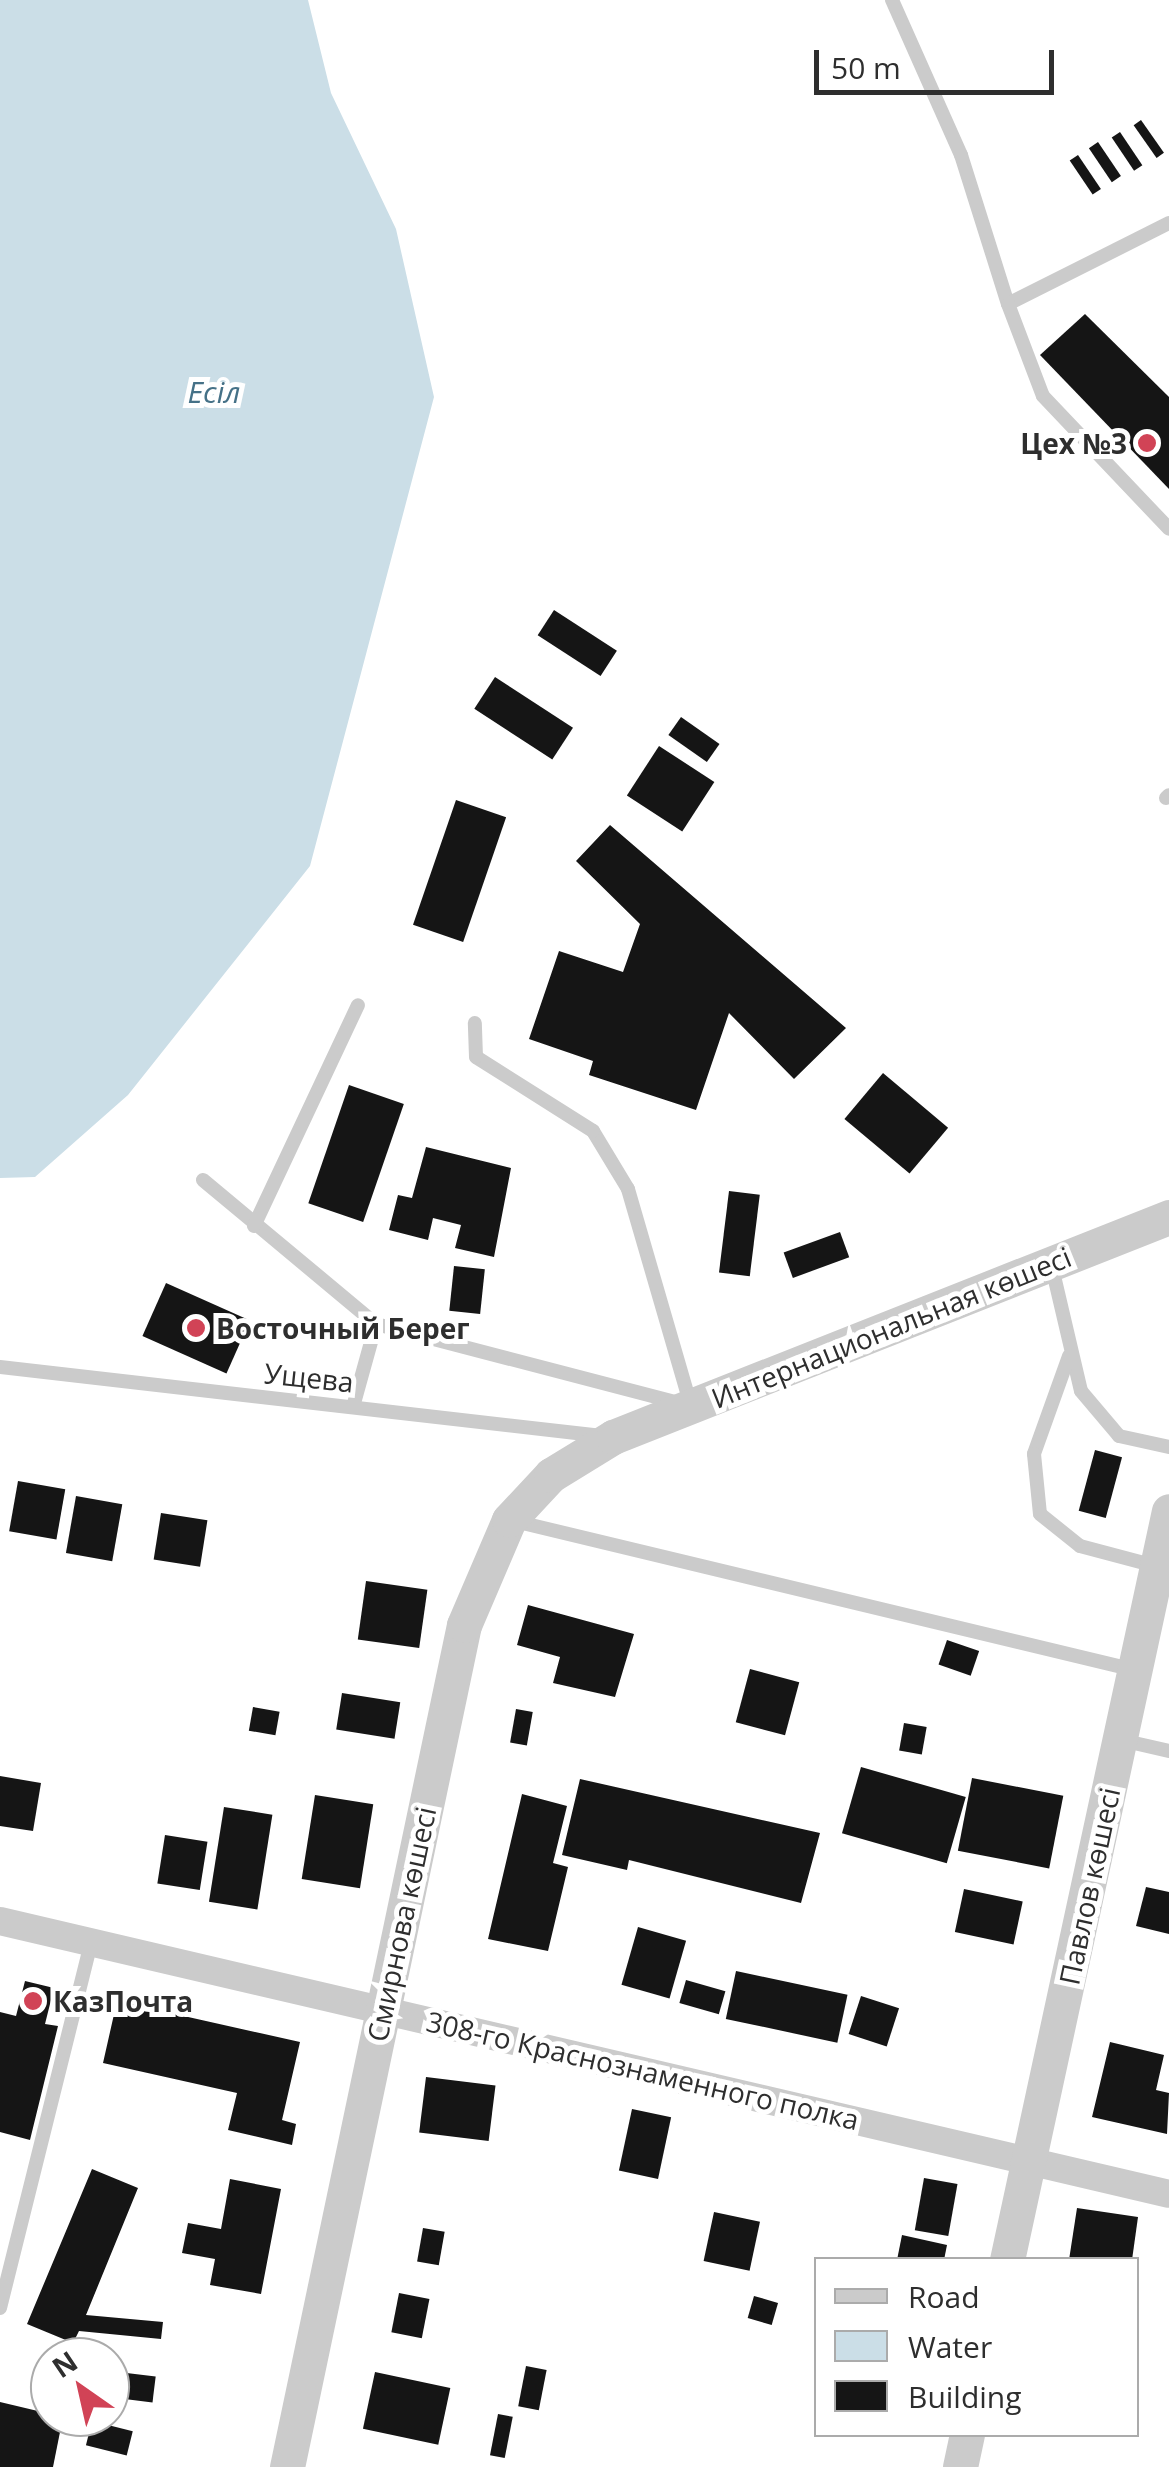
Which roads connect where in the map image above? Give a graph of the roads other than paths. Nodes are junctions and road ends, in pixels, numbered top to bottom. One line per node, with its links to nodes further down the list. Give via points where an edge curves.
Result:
1 (892, 0): 3 (lane, via 961,155)
2 (1169, 224): 3 (lane)
3 (1008, 304): 4 (lane, via 1043,396)
4 (1169, 529)
5 (358, 1005): 9 (lane)
6 (475, 1023): 16 (lane, via 476,1057 593,1131 628,1189)
7 (203, 1180): 9 (lane)
8 (1169, 1217): 10 (street, Интернациональная көшесі)
9 (254, 1226): 13 (lane)
10 (1125, 1234): 11 (street); 12 (street, Интернациональная көшесі)
11 (1169, 1240)
12 (1050, 1262): 14 (lane); 16 (street, Интернациональная көшесі)
13 (376, 1324): 16 (lane); 17 (lane)
14 (1069, 1356): 19 (lane, via 1108,1428 1143,1448); 22 (lane, via 1034,1454 1040,1514 1080,1546)
15 (0, 1367): 17 (lane, Ущева)
16 (691, 1406): 18 (street, Интернациональная көшесі)
17 (353, 1407): 18 (lane, Ущева)
18 (613, 1437): 21 (street, Смирнова көшесі, via 551,1475)
19 (1169, 1447)
20 (1169, 1511): 22 (street, Павлов көшесі)
21 (509, 1520): 23 (lane); 28 (street, Смирнова көшесі, via 464,1626)
22 (1164, 1568): 23 (street, Павлов көшесі)
23 (1135, 1670): 24 (street, Павлов көшесі)
24 (1120, 1740): 25 (lane); 29 (street, Павлов көшесі)
25 (1169, 1751)
26 (0, 1921): 27 (street, 308-го Краснознаменного полка)
27 (91, 1943): 28 (street, 308-го Краснознаменного полка); 32 (lane)
28 (383, 2009): 29 (street, 308-го Краснознаменного полка); 34 (street, Смирнова көшесі)
29 (1030, 2161): 30 (street, 308-го Краснознаменного полка); 31 (street, Павлов көшесі)
30 (1169, 2194)
31 (1008, 2257)
32 (0, 2308)
33 (966, 2437): 35 (street)
34 (287, 2467)
35 (960, 2467)

